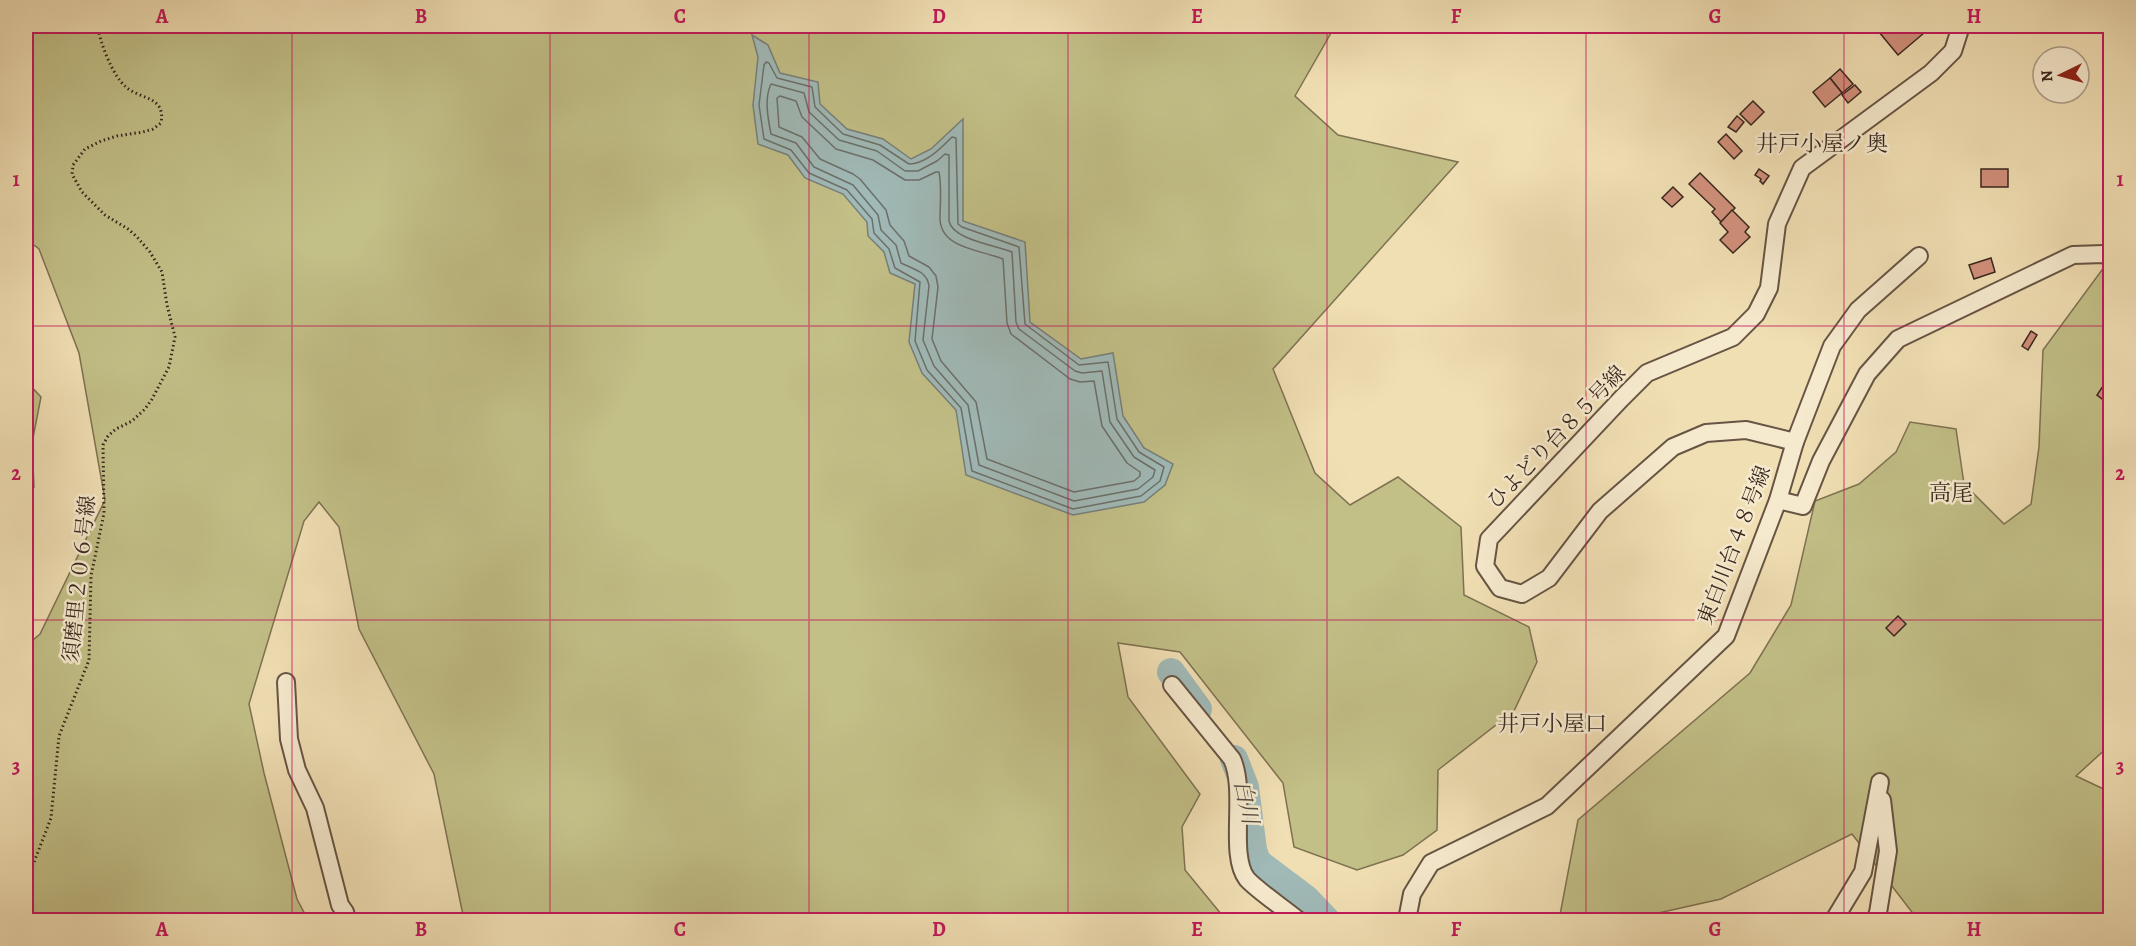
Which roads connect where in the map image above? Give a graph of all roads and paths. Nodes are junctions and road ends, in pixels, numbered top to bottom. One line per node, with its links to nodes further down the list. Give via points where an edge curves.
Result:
1 (98, 26): 9 (path, 須磨里２０６号線, via 103,48 122,84 159,105 161,123 153,129 117,136 85,149 73,165 72,174 82,192 105,215 129,229 150,252 162,272 175,337 169,367 152,399 132,421 108,436 103,445 104,513 91,576 89,660 59,736 51,818)
2 (1961, 26): 5 (street, ひよどり台８５号線, via 1953,51 1931,74 1802,168 1777,224 1768,288 1756,314 1733,337 1647,373 1489,539 1485,566 1500,588 1522,594 1549,578 1600,511 1673,447 1706,433 1746,430)
3 (1919, 256): 5 (street, 東白川台４８号線, via 1858,310 1832,346)
4 (2110, 258): 6 (street, via 2103,254 2073,255 1898,339 1867,374 1821,461 1803,506)
5 (1795, 442): 6 (street, 東白川台４８号線)
6 (1778, 500): 12 (street, 東白川台４８号線, via 1726,636 1547,806 1431,863 1412,894)
7 (286, 682): 10 (street, via 289,739 297,770 315,808)
8 (1172, 685): 11 (street, via 1236,767 1240,864 1247,879)
9 (26, 882)
10 (347, 921)
11 (1298, 921)
12 (1407, 921)
13 (1834, 921): 14 (street, via 1863,872 1880,782 1888,851)
14 (1875, 921)

